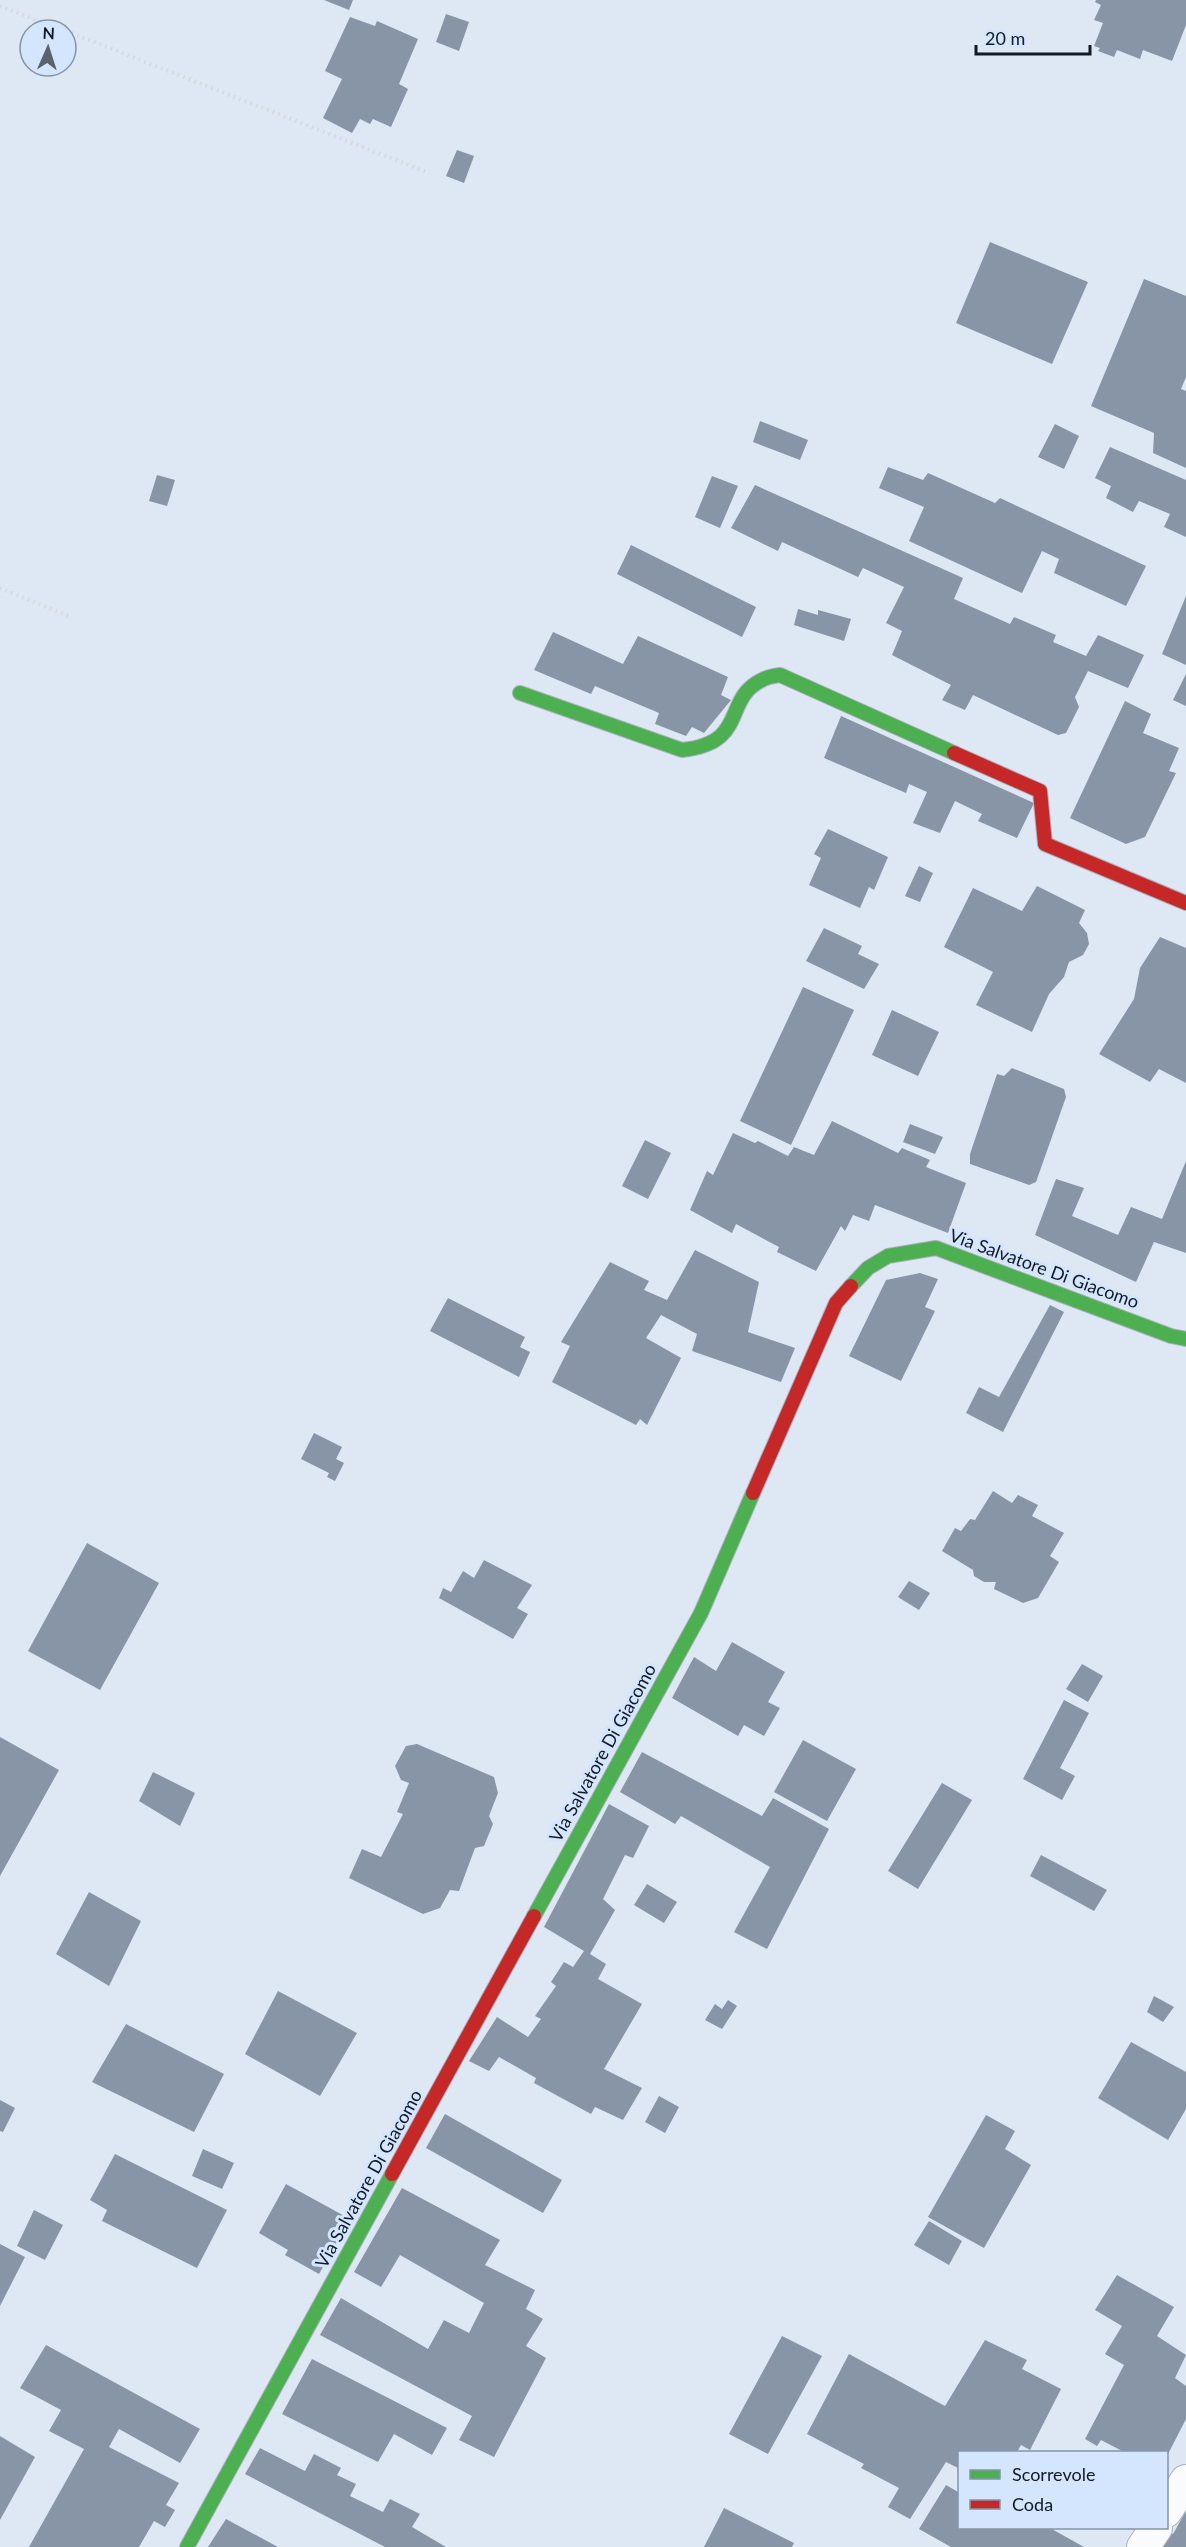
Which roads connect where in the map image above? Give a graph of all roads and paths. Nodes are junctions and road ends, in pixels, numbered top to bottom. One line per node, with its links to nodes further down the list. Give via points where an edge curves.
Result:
1 (0, 6): 2 (path)
2 (31, 18)
3 (78, 36): 4 (path)
4 (429, 173)
5 (0, 588): 6 (path)
6 (71, 617)
7 (520, 693): 8 (street, via 682,750 699,750 713,746 725,735 748,690 764,676 780,675 1040,791 1045,844)
8 (1186, 903)
9 (1186, 1339): 13 (street, Via Salvatore Di Giacomo, via 936,1248 895,1252 864,1269 836,1303 701,1612)
10 (1186, 2481): 11 (street)
11 (1168, 2509)
12 (1154, 2529): 14 (street)
13 (187, 2547)
14 (1143, 2547)

